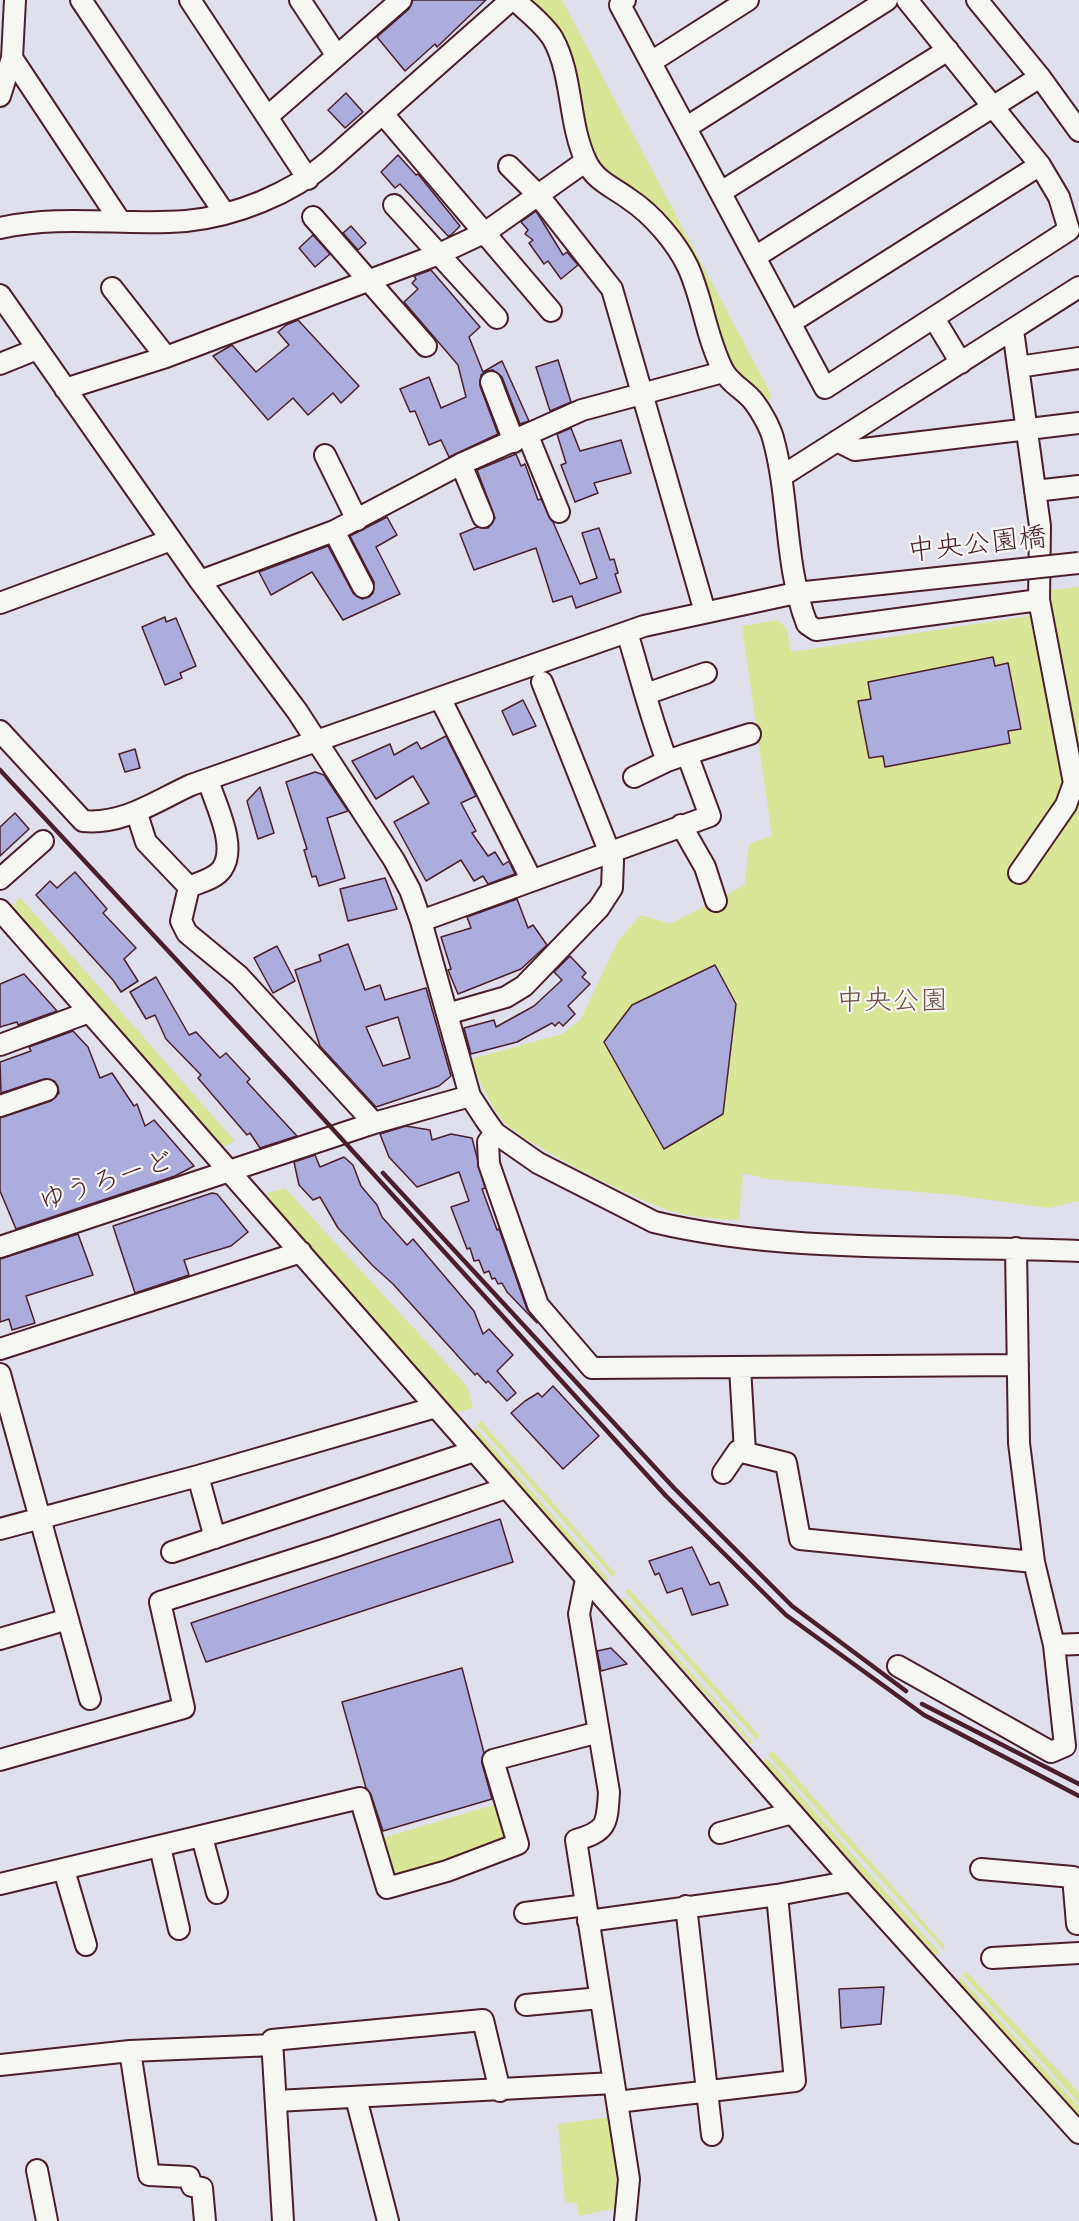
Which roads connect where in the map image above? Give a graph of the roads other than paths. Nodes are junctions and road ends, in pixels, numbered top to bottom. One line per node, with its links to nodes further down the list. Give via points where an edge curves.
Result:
1 (15, 0): 14 (street)
2 (81, 0): 30 (street)
3 (190, 0): 20 (street)
4 (300, 0): 13 (street)
5 (400, 0): 13 (street)
6 (513, 0): 19 (street); 23 (street, via 551,36 560,54 572,117)
7 (625, 0): 15 (street, via 620,5)
8 (748, 0): 15 (street)
9 (887, 0): 21 (street)
10 (907, 0): 12 (street)
11 (977, 0): 16 (street)
12 (948, 50): 18 (street); 27 (street)
13 (337, 56): 20 (street)
14 (12, 58): 17 (street); 32 (street)
15 (651, 62): 21 (street)
16 (1041, 77): 18 (street); 22 (street)
17 (0, 96)
18 (994, 106): 24 (street); 36 (street)
19 (383, 114): 26 (street); 34 (street)
20 (267, 117): 26 (street)
21 (687, 127): 27 (street)
22 (1079, 131)
23 (586, 161): 28 (street); 53 (street, via 603,183 631,199 660,228 687,266)
24 (1040, 165): 43 (street, via 1059,197 1070,230); 44 (street)
25 (509, 166): 28 (street)
26 (308, 179): 30 (street)
27 (721, 192): 36 (street)
28 (538, 195): 34 (street); 56 (street, via 612,289)
29 (394, 205): 35 (street)
30 (225, 214): 32 (street, via 188,221)
31 (313, 217): 37 (street)
32 (120, 221): 33 (street)
33 (1, 224)
34 (486, 232): 35 (street); 41 (street)
35 (439, 254): 37 (street); 42 (street)
36 (755, 257): 44 (street)
37 (368, 281): 46 (street); 48 (street)
38 (1079, 287): 45 (street)
39 (112, 288): 48 (street)
40 (0, 295): 47 (street)
41 (551, 311)
42 (497, 318)
43 (935, 320): 44 (street, via 825,388); 50 (street)
44 (790, 322)
45 (1013, 330): 50 (street); 52 (street)
46 (426, 345)
47 (38, 349): 51 (street); 55 (street)
48 (166, 357): 55 (street)
49 (1079, 358): 52 (street)
50 (961, 363): 60 (street)
51 (0, 364)
52 (1018, 367): 58 (street)
53 (723, 372): 56 (street); 63 (street, via 754,401 773,435)
54 (491, 382): 59 (street)
55 (65, 389): 70 (street)
56 (643, 394): 59 (street, via 582,410); 77 (street)
57 (1079, 423): 58 (street)
58 (1027, 429): 60 (street, via 855,450); 65 (street)
59 (521, 439): 62 (street); 66 (street)
60 (837, 441): 63 (street)
61 (325, 454): 68 (street)
62 (461, 464): 67 (street); 68 (street)
63 (782, 476): 74 (street)
64 (1079, 486): 65 (street)
65 (1035, 491): 75 (street, via 1040,526)
66 (559, 512)
67 (483, 517)
68 (357, 520): 69 (street)
69 (334, 531): 72 (street); 73 (street)
70 (171, 540): 72 (street); 76 (street)
71 (1079, 563): 74 (street, 中央公園橋, bridge)
72 (200, 581): 85 (street)
73 (363, 586)
74 (796, 593): 75 (street, via 807,624 816,630); 77 (street, 中央公園橋)
75 (1039, 600): 94 (street, via 1074,783 1066,805)
76 (0, 603)
77 (705, 612): 78 (street, 中央公園橋)
78 (627, 632): 81 (street); 82 (street, 中央公園橋)
79 (706, 673): 81 (street)
80 (542, 682): 93 (street)
81 (646, 694): 87 (street, via 650,718)
82 (440, 698): 85 (street, 中央公園橋); 96 (street)
83 (0, 731): 90 (street, 中央公園橋, via 83,821)
84 (750, 734): 86 (street)
85 (318, 741): 89 (street, 中央公園橋); 100 (street, via 394,860)
86 (687, 754): 87 (street); 91 (street, via 710,816)
87 (667, 762): 88 (street)
88 (634, 777)
89 (208, 780): 90 (street, 中央公園橋); 97 (street, via 228,844 226,858 213,877)
90 (137, 814): 97 (street, via 146,842)
91 (681, 825): 93 (street); 98 (street, via 705,867)
92 (43, 841): 95 (street)
93 (607, 851): 96 (street); 102 (street, via 614,875 606,898 524,987 506,997)
94 (1019, 873)
95 (0, 879)
96 (531, 879): 100 (street)
97 (189, 887): 107 (street, via 181,921 187,933 239,976)
98 (716, 900)
99 (0, 910): 101 (street)
100 (421, 921): 102 (street)
101 (89, 1012): 103 (street); 109 (street)
102 (447, 1014): 105 (street)
103 (0, 1045)
104 (47, 1090): 106 (street)
105 (470, 1096): 107 (street, ゆうろーど); 108 (street)
106 (0, 1106)
107 (374, 1123): 109 (street, ゆうろーど)
108 (495, 1133): 111 (street, via 538,1163 654,1222 722,1234 839,1244); 116 (street, via 488,1142 489,1164 538,1305 592,1368)
109 (231, 1172): 110 (street, ゆうろーど); 113 (street)
110 (0, 1247)
111 (1016, 1248): 112 (street); 115 (street)
112 (1079, 1251)
113 (301, 1252): 114 (street); 118 (street)
114 (0, 1348)
115 (1018, 1365): 116 (street); 128 (street, via 1019,1443)
116 (740, 1367): 120 (street)
117 (0, 1374): 124 (street)
118 (436, 1407): 119 (street); 122 (street)
119 (474, 1451): 123 (street); 126 (street)
120 (745, 1452): 121 (street, via 738,1451); 128 (street, via 786,1462 800,1539)
121 (723, 1473)
122 (198, 1476): 124 (street); 126 (street)
123 (506, 1488): 129 (street); 137 (street, via 160,1602 184,1708)
124 (41, 1518): 125 (street); 130 (street)
125 (0, 1529)
126 (215, 1538): 127 (street)
127 (172, 1552)
128 (1034, 1562): 133 (street)
129 (586, 1579): 136 (street, via 579,1614); 138 (street)
130 (68, 1619): 131 (street); 135 (street)
131 (0, 1639)
132 (1079, 1644): 133 (street)
133 (1054, 1645): 134 (street, via 1065,1746 1051,1752)
134 (898, 1666)
135 (90, 1699)
136 (599, 1732): 140 (street, via 493,1760 518,1844 387,1888 360,1798); 150 (street, via 609,1792 607,1820 593,1835 576,1840)
137 (0, 1760)
138 (792, 1813): 139 (street); 144 (street)
139 (720, 1833)
140 (202, 1837): 141 (street); 146 (street)
141 (160, 1847): 143 (street); 152 (street)
142 (981, 1869): 151 (street, via 1073,1877)
143 (64, 1870): 145 (street); 153 (street)
144 (852, 1881): 147 (street); 166 (street)
145 (0, 1884)
146 (217, 1893)
147 (777, 1895): 148 (street); 163 (street, via 795,2081)
148 (686, 1906): 150 (street); 163 (street)
149 (525, 1912): 150 (street)
150 (587, 1913): 156 (street)
151 (1078, 1924): 154 (street)
152 (179, 1929)
153 (86, 1945)
154 (1079, 1952): 155 (street)
155 (992, 1958)
156 (600, 1998): 157 (street); 162 (street)
157 (526, 2005)
158 (273, 2045): 159 (street); 161 (street, via 272,2040 483,2020); 165 (street)
159 (130, 2051): 160 (street); 170 (street, via 149,2175 189,2177 192,2186 202,2188)
160 (0, 2065)
161 (500, 2091): 162 (street); 164 (street)
162 (615, 2092): 163 (street); 173 (street, via 629,2179)
163 (707, 2092): 167 (street)
164 (356, 2098): 165 (street); 172 (street)
165 (276, 2101): 171 (street)
166 (1079, 2133)
167 (712, 2134)
168 (37, 2170): 169 (street)
169 (47, 2221)
170 (205, 2221)
171 (283, 2221)
172 (388, 2221)
173 (625, 2221)

